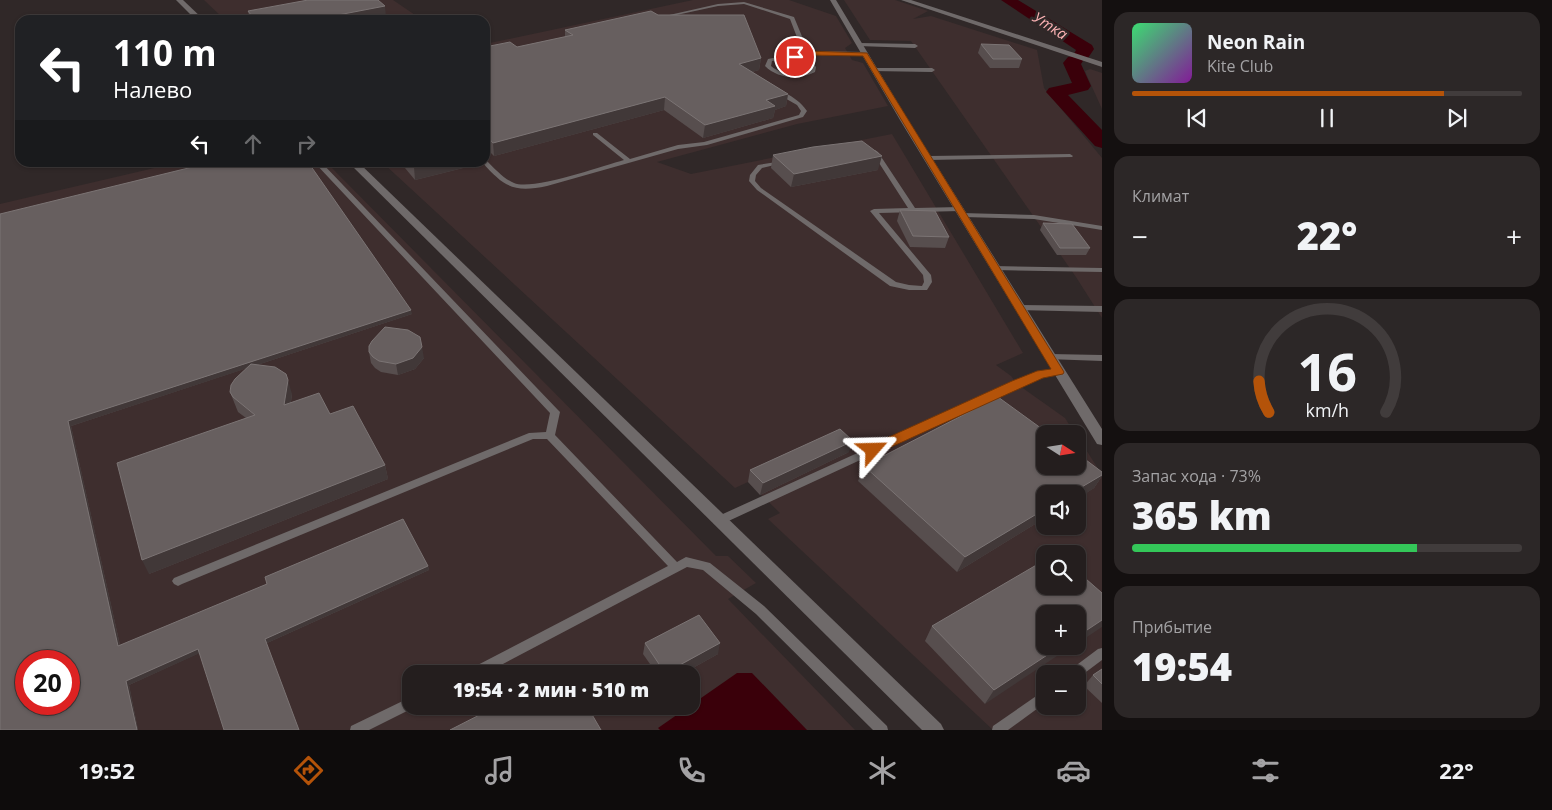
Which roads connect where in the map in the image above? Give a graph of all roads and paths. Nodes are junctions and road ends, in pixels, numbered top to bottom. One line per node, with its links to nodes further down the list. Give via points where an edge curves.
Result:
1 (179, 0): 4 (street)
2 (833, 0): 7 (street)
3 (904, 0): 9 (street)
4 (195, 15)
5 (651, 19): 8 (lane, via 744,3 792,18)
6 (915, 46): 7 (lane)
7 (863, 49): 8 (lane); 10 (street)
8 (804, 56): 8 (lane, via 814,68 804,75 782,74 768,66 770,60)
9 (1102, 65)
10 (874, 70): 11 (lane); 16 (street)
11 (932, 70)
12 (770, 88): 18 (lane, via 799,104 804,111 801,116 705,144 678,147)
13 (595, 134): 18 (lane)
14 (869, 149): 22 (lane, via 875,153)
15 (1070, 156): 16 (lane)
16 (929, 158): 23 (street)
17 (793, 159): 22 (lane, via 760,166 752,181 758,189 893,284 914,289 924,288 928,282 927,275 874,212)
18 (629, 160): 21 (lane, via 531,188 505,182)
19 (322, 167): 32 (lane, via 555,412)
20 (357, 167): 34 (street)
21 (490, 167)
22 (912, 209): 23 (lane)
23 (962, 212): 24 (lane, via 1034,217); 25 (street)
24 (1102, 228)
25 (996, 268): 26 (lane); 27 (street)
26 (1102, 270)
27 (1020, 308): 28 (lane); 29 (street)
28 (1102, 309)
29 (1050, 357): 30 (lane); 31 (street)
30 (1102, 358)
31 (1059, 372): 33 (street); 34 (lane, via 1041,374 1016,384)
32 (550, 436): 35 (lane); 36 (lane, via 532,435)
33 (1102, 440)
34 (718, 521): 44 (street)
35 (676, 568): 38 (lane); 43 (lane, via 686,562 706,566 760,610)
36 (178, 581)
37 (1102, 653): 39 (lane)
38 (489, 665)
39 (1086, 665)
40 (1036, 703): 45 (lane)
41 (402, 707): 42 (lane)
42 (356, 730)
43 (882, 730)
44 (935, 730)
45 (998, 730)

